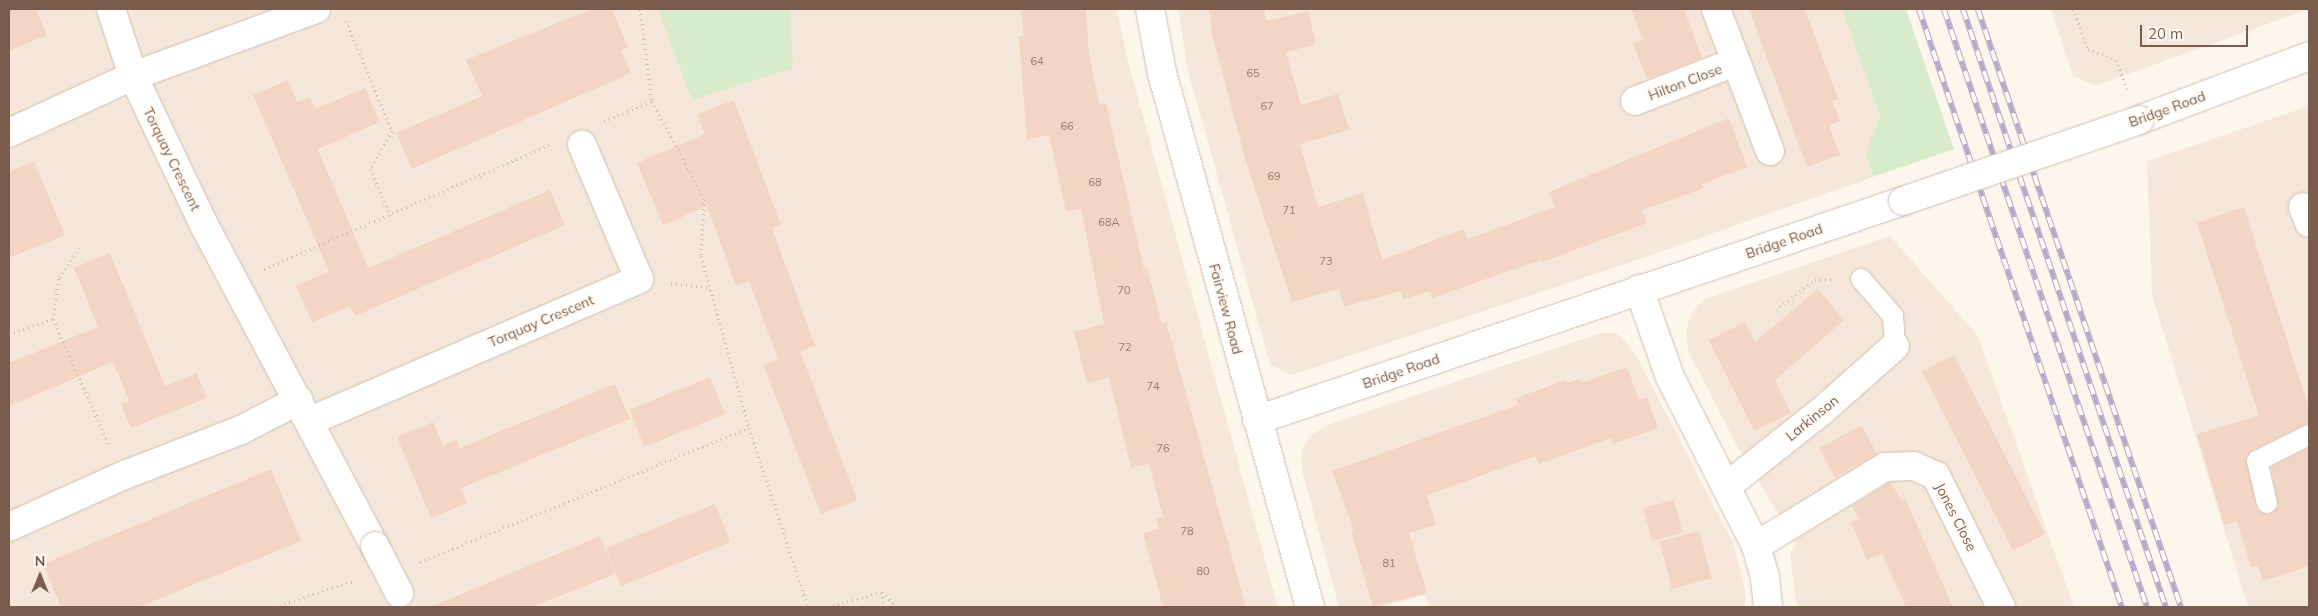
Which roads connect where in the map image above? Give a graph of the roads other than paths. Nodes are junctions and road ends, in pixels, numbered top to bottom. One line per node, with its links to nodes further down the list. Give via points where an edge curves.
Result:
1 (111, 9): 7 (street, Torquay Crescent)
2 (316, 9): 7 (street)
3 (1150, 9): 16 (street, Fairview Road, via 1162,73)
4 (1716, 9): 6 (street, Hilton Close)
5 (2309, 56): 13 (street, Bridge Road, bridge, via 2139,120)
6 (1736, 62): 8 (street, Hilton Close); 11 (street, Hilton Close)
7 (132, 76): 9 (street); 15 (street, Torquay Crescent, via 204,224)
8 (1635, 101)
9 (9, 132)
10 (579, 139): 15 (street, Torquay Crescent, via 639,279)
11 (1770, 151)
12 (1861, 279): 14 (lane, via 1893,316)
13 (1638, 289): 16 (street, Bridge Road); 18 (street, via 1670,377)
14 (1895, 346): 18 (street, Larkinson)
15 (304, 410): 20 (street, Torquay Crescent, via 241,430 122,476); 22 (street, Torquay Crescent, bridge)
16 (1257, 420): 23 (street, Fairview Road)
17 (2309, 435): 19 (lane, via 2257,461)
18 (1727, 486): 21 (street)
19 (2267, 503)
20 (9, 527)
21 (1756, 546): 24 (street, via 1765,578); 25 (street, Jones Close, via 1885,467 1914,466 1936,476)
22 (403, 600)
23 (1310, 607)
24 (1768, 607)
25 (2001, 607)

